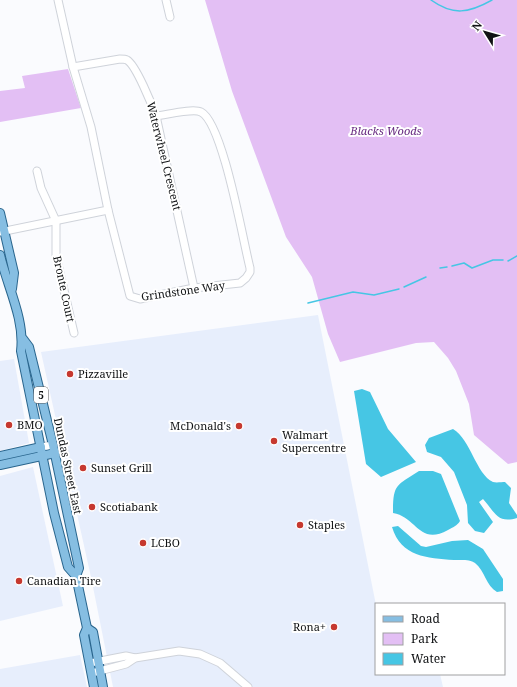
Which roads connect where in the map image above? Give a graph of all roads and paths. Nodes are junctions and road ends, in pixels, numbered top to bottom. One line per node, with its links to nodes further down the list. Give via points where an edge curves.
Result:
1 (58, 0): 4 (street, Grindstone Way)
2 (166, 0): 3 (street)
3 (170, 17)
4 (72, 67): 5 (street, Waterwheel Crescent, via 120,58 127,60 150,99); 7 (street, Grindstone Way, via 91,127)
5 (156, 116): 12 (street, Waterwheel Crescent); 12 (street, Grindstone Way, via 194,111 206,116 222,147 250,268 250,272 240,283)
6 (37, 171): 9 (street, via 41,188)
7 (108, 210): 9 (street); 12 (street, Grindstone Way, via 130,296 140,299)
8 (0, 213): 10 (main road, Dundas Street East / 5)
9 (56, 221): 10 (street); 14 (street, Bronte Court, via 56,256)
10 (2, 232): 13 (main road, Dundas Street East / 5, via 14,273)
11 (0, 255): 13 (main road, Dundas Street East / 5)
12 (194, 288)
13 (11, 290): 15 (main road, Dundas Street East / 5)
14 (74, 333)
15 (23, 339): 16 (main road, Dundas Street East / 5, via 29,347); 17 (main road, Dundas Street East / 5, via 21,351)
16 (53, 445): 17 (street); 18 (main road, Dundas Street East / 5)
17 (42, 451): 18 (main road); 19 (main road); 20 (main road); 21 (main road, Dundas Street East / 5, via 68,567)
18 (55, 453): 21 (main road, Dundas Street East / 5, via 79,568)
19 (0, 456)
20 (0, 465)
21 (76, 576): 22 (main road, Dundas Street East / 5)
22 (87, 628): 24 (main road, Dundas Street East / 5, via 93,632); 25 (main road, Dundas Street East / 5, via 84,636)
23 (135, 658): 24 (street, via 126,656); 26 (street, via 126,664); 29 (street, via 179,651 200,654 220,663)
24 (99, 662): 25 (street); 26 (main road, Dundas Street East / 5)
25 (90, 663): 26 (main road, Dundas Street East / 5)
26 (96, 672): 27 (main road, Dundas Street East / 5); 28 (main road, Dundas Street East / 5)
27 (94, 687)
28 (103, 687)
29 (248, 687)

